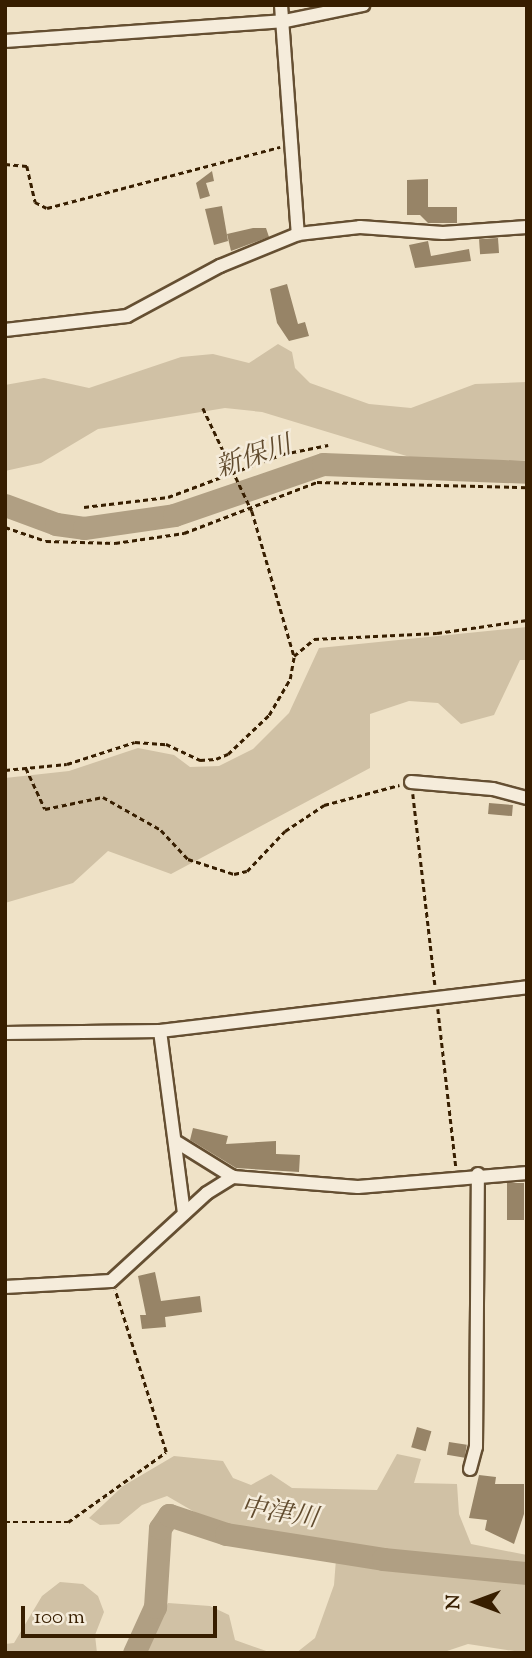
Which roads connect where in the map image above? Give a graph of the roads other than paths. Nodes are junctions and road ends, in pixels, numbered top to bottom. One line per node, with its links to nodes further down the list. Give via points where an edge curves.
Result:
1 (281, 5): 3 (street)
2 (363, 5): 3 (street)
3 (285, 21): 4 (street); 6 (street, via 289,145)
4 (5, 41)
5 (527, 227): 6 (street, via 443,233 360,227)
6 (298, 234): 7 (street, via 220,266 127,316)
7 (5, 330)
8 (411, 782): 9 (street, via 493,789)
9 (527, 798)
10 (527, 988): 11 (street)
11 (160, 1031): 12 (street); 13 (street)
12 (5, 1033)
13 (175, 1141): 16 (street); 17 (street)
14 (527, 1173): 15 (street)
15 (478, 1174): 16 (street, via 358,1187); 19 (street, via 476,1447)
16 (233, 1177): 17 (street)
17 (184, 1213): 18 (street, via 111,1281)
18 (5, 1287)
19 (470, 1469)

